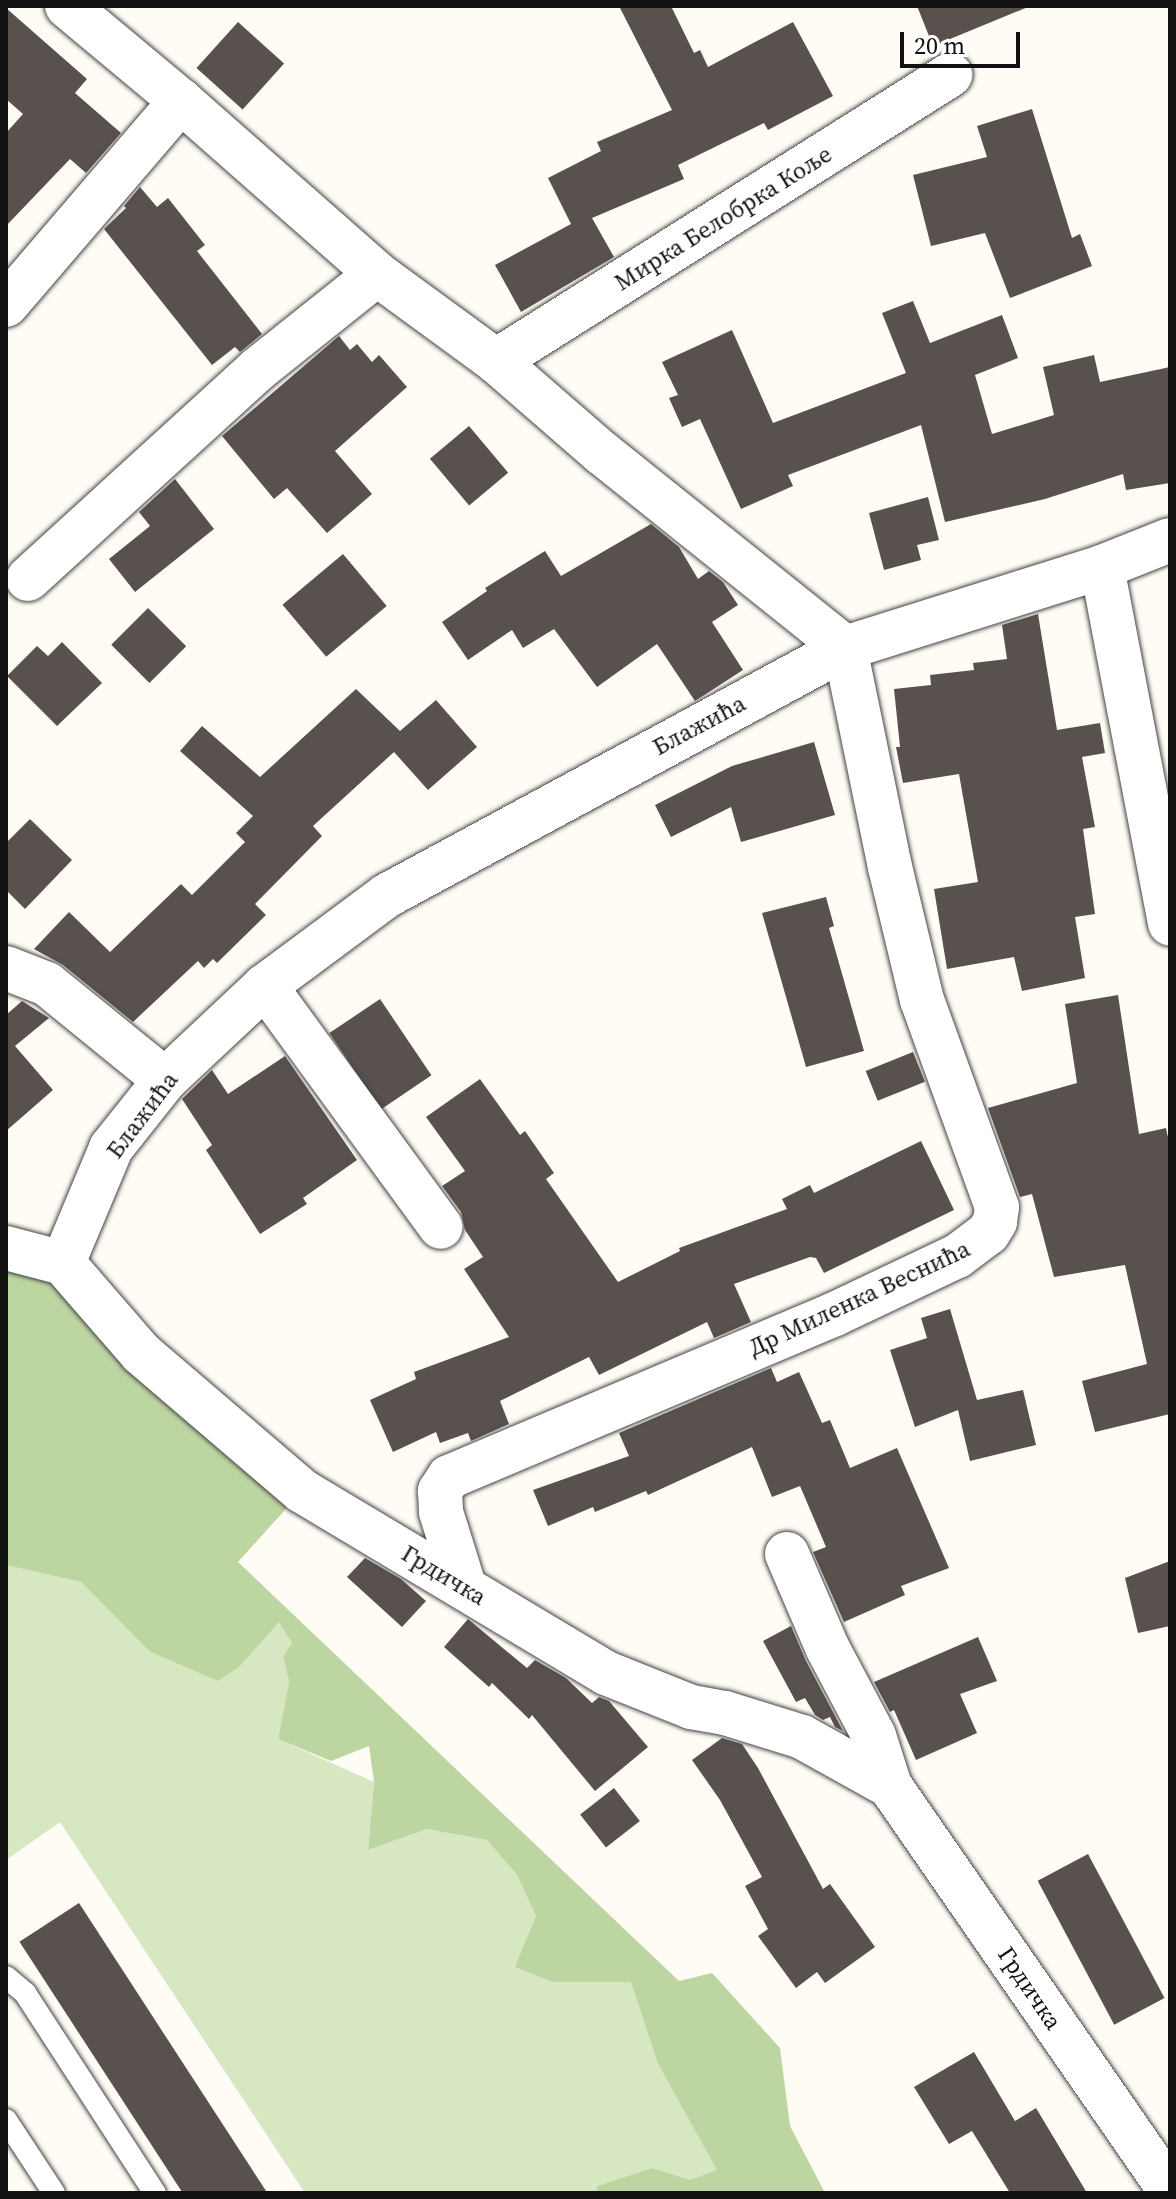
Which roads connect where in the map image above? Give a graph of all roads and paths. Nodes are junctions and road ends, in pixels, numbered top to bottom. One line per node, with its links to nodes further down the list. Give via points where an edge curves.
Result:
1 (67, 6): 3 (street)
2 (950, 75): 6 (street, Мирка Белобрка Коље)
3 (181, 101): 4 (street); 5 (street)
4 (377, 274): 6 (street); 9 (street, via 258,369)
5 (6, 305)
6 (496, 361): 10 (street)
7 (1170, 540): 8 (street, Блажића)
8 (1102, 567): 10 (street, Блажића); 11 (street)
9 (28, 579)
10 (845, 648): 13 (street, Блажића, via 386,896); 19 (street, Др Миленка Веснића, via 922,1000 997,1207 995,1222 982,1240 957,1256 835,1314 449,1477 440,1491 441,1512)
11 (1170, 924)
12 (6, 968): 14 (street, via 47,984)
13 (265, 986): 14 (street, Блажића); 15 (street)
14 (165, 1080): 17 (street, Блажића, via 111,1148)
15 (441, 1227)
16 (6, 1248): 17 (street)
17 (63, 1263): 19 (street, Грдичка, via 141,1353 290,1482)
18 (787, 1554): 20 (street, Грдичка, via 874,1736)
19 (464, 1586): 20 (street, Грдичка, via 606,1673 691,1707 802,1737)
20 (890, 1786): 23 (street, Грдичка)
21 (6, 1977): 25 (lane, via 25,1993)
22 (6, 2120): 24 (lane)
23 (1170, 2191)
24 (54, 2193)
25 (155, 2193)

